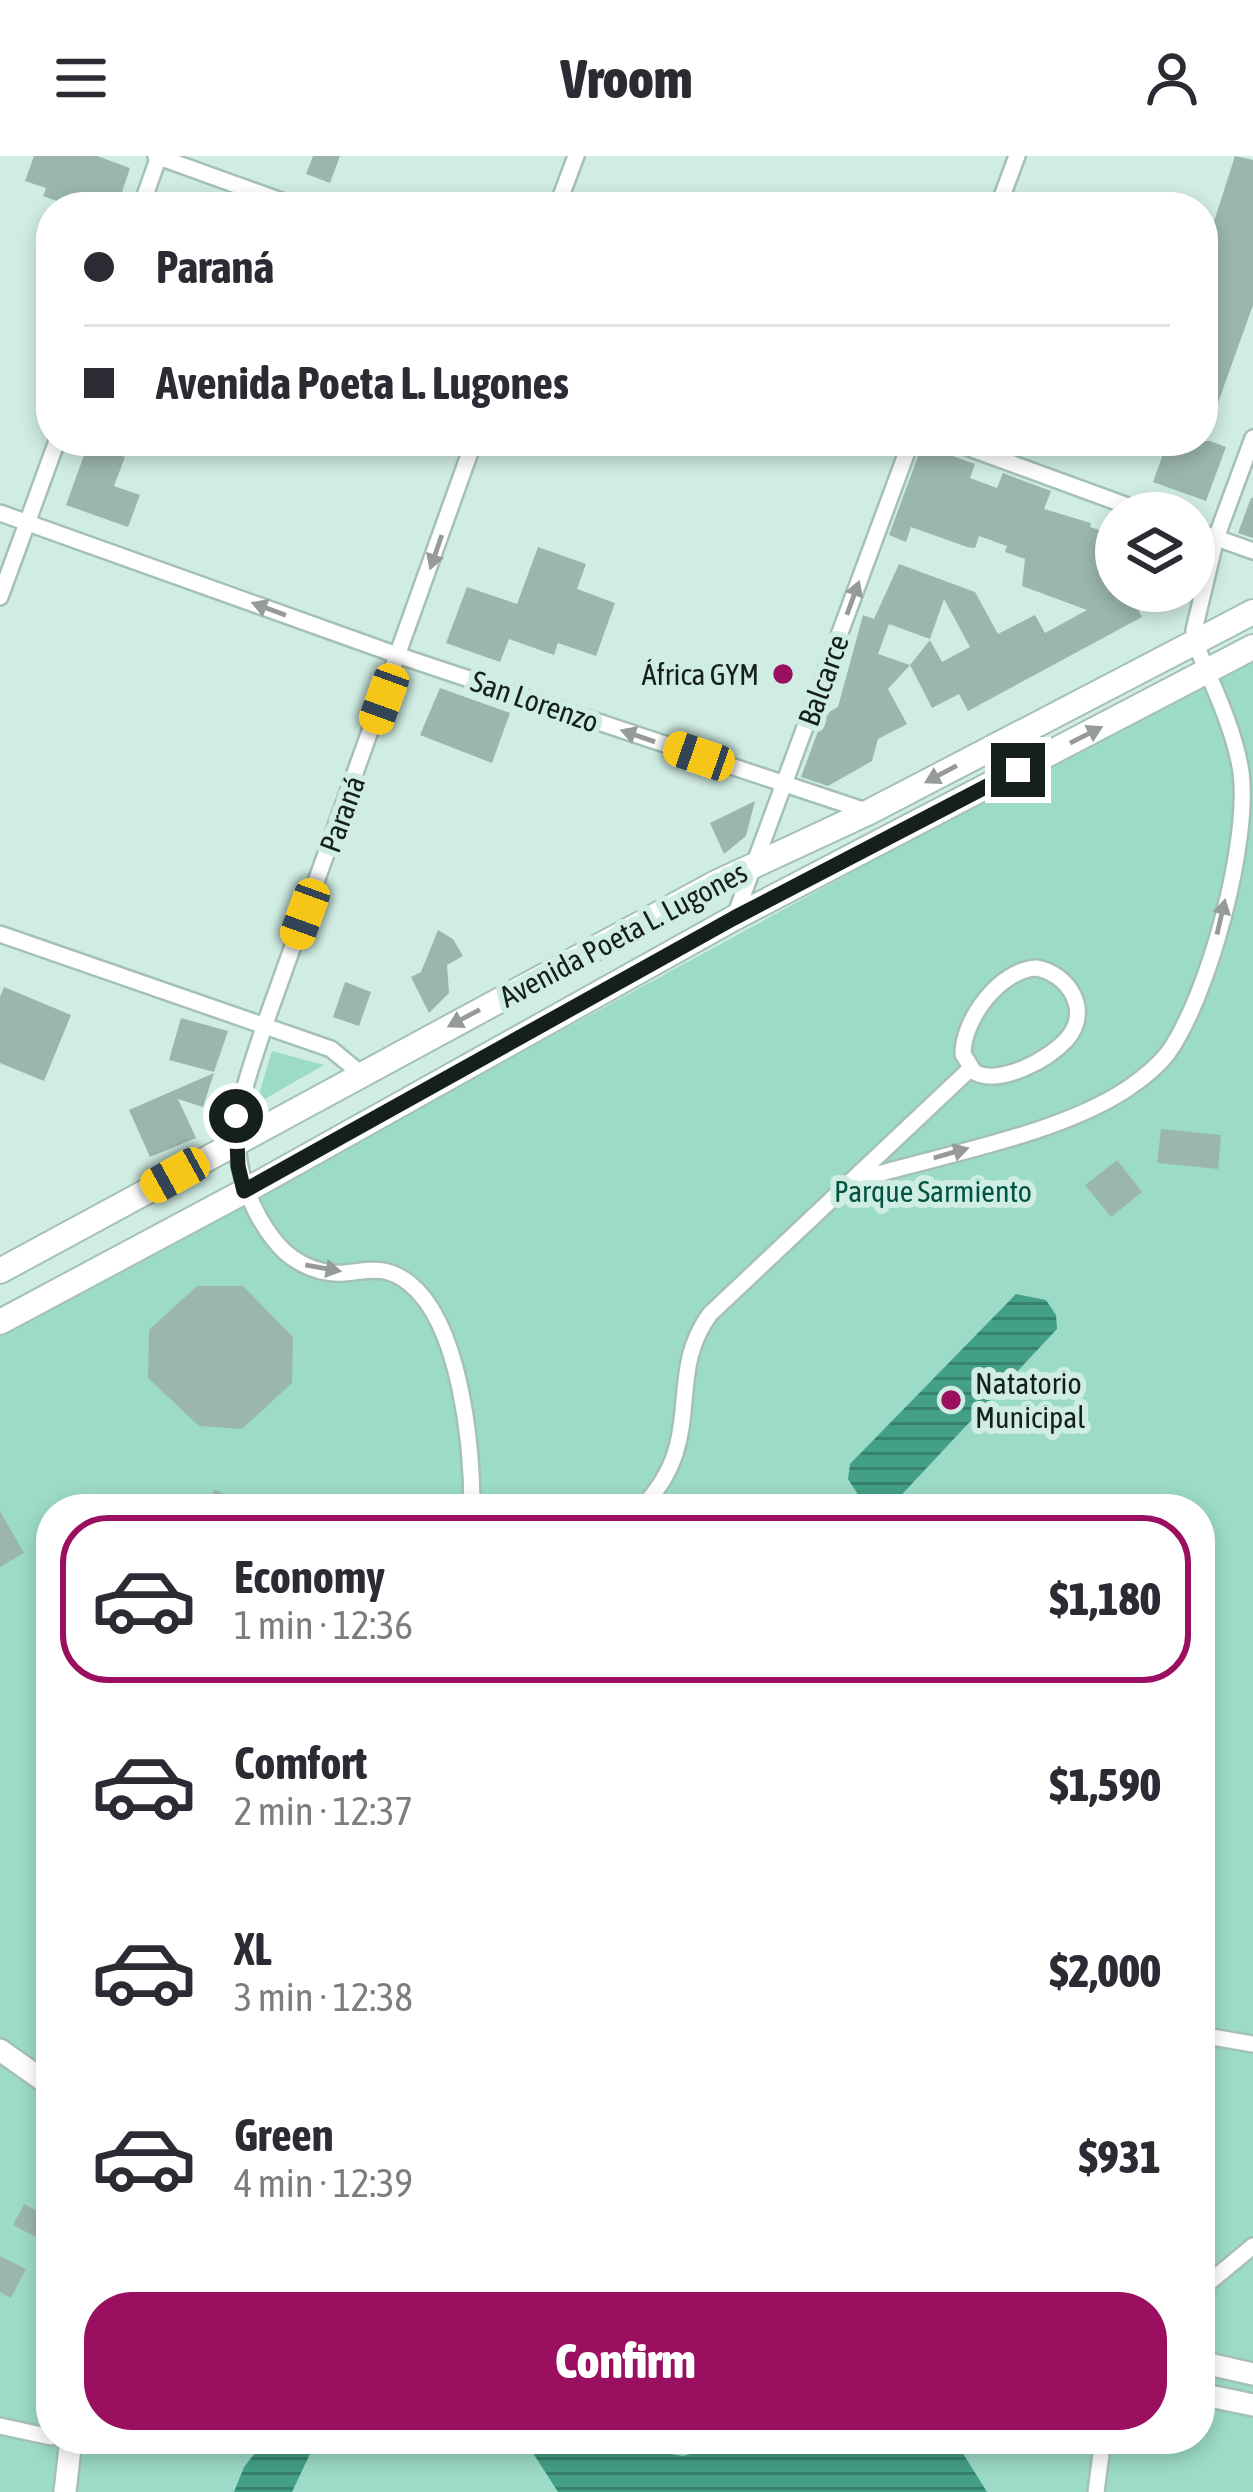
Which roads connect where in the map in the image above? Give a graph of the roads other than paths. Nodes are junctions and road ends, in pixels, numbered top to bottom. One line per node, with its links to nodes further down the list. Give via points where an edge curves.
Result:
1 (158, 156): 4 (street); 5 (street)
2 (576, 156): 6 (street)
3 (1017, 156): 7 (street)
4 (146, 192)
5 (257, 192)
6 (563, 192)
7 (1004, 192)
8 (1253, 438): 16 (street)
9 (52, 456): 15 (street)
10 (469, 456): 22 (street, Paraná, one-way to 22)
11 (905, 456): 24 (street, Balcarce, one-way to 11)
12 (991, 456): 13 (street)
13 (1095, 494)
14 (0, 513): 15 (street, San Lorenzo)
15 (28, 523): 18 (street); 22 (street, San Lorenzo, one-way to 15)
16 (1216, 538): 17 (street); 20 (street)
17 (1253, 551)
18 (0, 597)
19 (1253, 612): 20 (main road, Avenida Poeta L. Lugones)
20 (1195, 643): 23 (street); 25 (main road, Avenida Poeta L. Lugones, one-way to 25)
21 (1253, 647): 23 (main road, Avenida Poeta L. Lugones)
22 (400, 656): 24 (street, San Lorenzo, one-way to 22); 29 (street, Paraná)
23 (1207, 672): 27 (main road, Avenida Poeta L. Lugones, one-way to 23); 33 (street, one-way to 23, via 1085,1111 1127,1090 1168,1053 1208,968 1242,818 1238,756)
24 (784, 785): 25 (street, San Lorenzo); 26 (street, Balcarce)
25 (869, 812): 26 (main road, Avenida Poeta L. Lugones)
26 (753, 865): 27 (street, Balcarce); 31 (main road, Avenida Poeta L. Lugones, one-way to 31)
27 (734, 918): 34 (main road, Avenida Poeta L. Lugones)
28 (0, 934): 29 (street)
29 (265, 1024): 31 (street, via 332,1048); 32 (street, Paraná, via 236,1116)
30 (970, 1069): 30 (street, via 964,1038 1006,977 1036,968 1067,984 1077,1012 1066,1041 1003,1076); 33 (street)
31 (360, 1073): 32 (main road, Avenida Poeta L. Lugones)
32 (236, 1141): 34 (street, Paraná); 35 (main road, Avenida Poeta L. Lugones)
33 (841, 1190): 38 (street, via 698,1330 679,1450)
34 (244, 1191): 36 (main road, Avenida Poeta L. Lugones); 37 (street, one-way to 37, via 297,1262 326,1273 386,1270 422,1293 461,1390)
35 (0, 1271)
36 (0, 1322)
37 (471, 1494)
38 (652, 1494)
39 (1215, 2038): 40 (street)
40 (1253, 2044)
41 (0, 2050): 42 (main road)
42 (36, 2075)
43 (1253, 2246): 44 (street)
44 (1215, 2278)
45 (1215, 2365): 46 (main road)
46 (1253, 2374)
47 (1215, 2397): 48 (main road)
48 (1253, 2405)
49 (0, 2426): 50 (street)
50 (36, 2434)
51 (63, 2454): 53 (main road)
52 (1101, 2454): 54 (street)
53 (65, 2492)
54 (1096, 2492)

